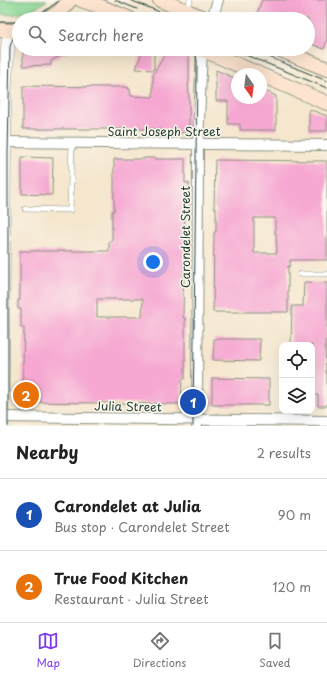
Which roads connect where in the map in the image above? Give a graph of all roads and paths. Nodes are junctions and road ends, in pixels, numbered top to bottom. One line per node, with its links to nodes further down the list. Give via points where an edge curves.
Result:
1 (70, 0): 6 (main road)
2 (81, 0): 7 (main road)
3 (160, 0): 5 (main road)
4 (218, 0): 9 (street)
5 (188, 6): 8 (main road)
6 (59, 12)
7 (113, 12)
8 (196, 12)
9 (214, 12)
10 (10, 30): 18 (street)
11 (202, 56): 20 (street, Carondelet Street)
12 (218, 56): 14 (main road)
13 (295, 56): 15 (main road)
14 (246, 68)
15 (327, 69)
16 (267, 77): 17 (main road)
17 (327, 103)
18 (2, 142): 19 (street, Saint Joseph Street); 25 (street)
19 (72, 143): 20 (street, Saint Joseph Street); 22 (lane, via 70,210)
20 (198, 144): 21 (street, Saint Joseph Street); 27 (street, Carondelet Street)
21 (327, 145)
22 (25, 209)
23 (301, 274): 24 (lane)
24 (327, 274)
25 (1, 420): 27 (street, Julia Street)
26 (327, 421): 28 (street, Julia Street)
27 (197, 423): 28 (street, Julia Street)
28 (257, 423)

